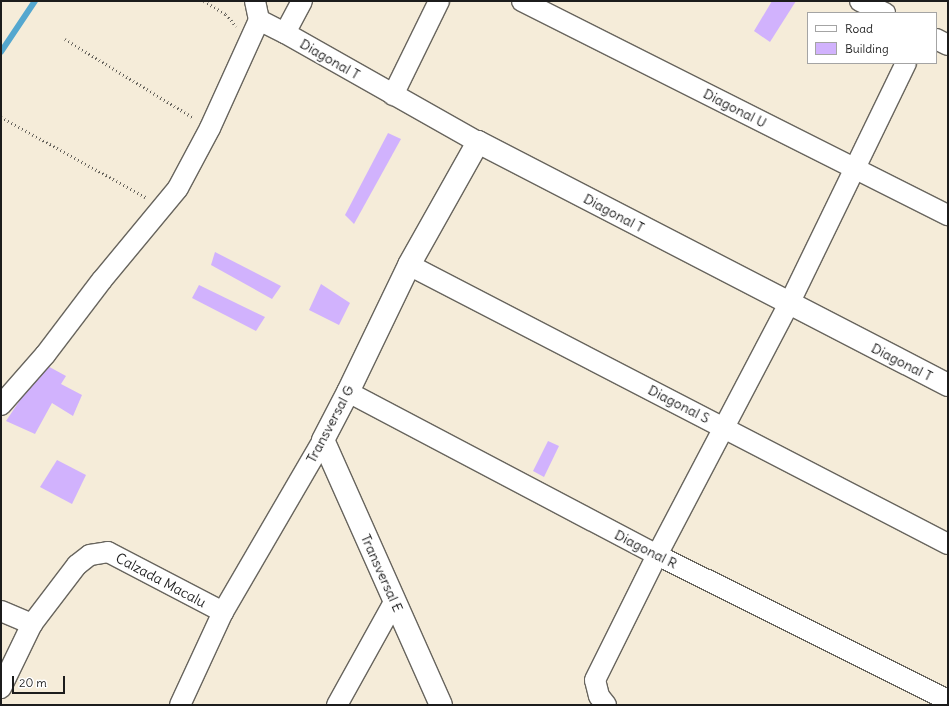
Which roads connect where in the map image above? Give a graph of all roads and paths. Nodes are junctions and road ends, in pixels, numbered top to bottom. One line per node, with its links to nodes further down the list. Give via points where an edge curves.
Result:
1 (204, 1): 12 (path, via 226,14)
2 (255, 1): 8 (street)
3 (302, 1): 9 (street)
4 (440, 1): 15 (street)
5 (522, 1): 19 (street, Diagonal U)
6 (860, 1): 7 (street)
7 (883, 12)
8 (259, 20): 9 (street, Diagonal T); 12 (street)
9 (285, 33): 15 (street, Diagonal T)
10 (65, 39): 17 (path)
11 (937, 40): 13 (street)
12 (250, 41): 17 (street)
13 (948, 45)
14 (906, 64): 19 (street)
15 (393, 96): 18 (street, Diagonal T)
16 (1, 117): 20 (path)
17 (210, 128): 20 (street, via 178,188)
18 (478, 142): 22 (street, Transversal G); 23 (street, Diagonal T)
19 (856, 168): 21 (street, Diagonal U); 23 (street)
20 (163, 207): 26 (street, via 102,280 46,354)
21 (948, 216)
22 (409, 265): 25 (street, Transversal G); 27 (street, Diagonal S)
23 (789, 304): 24 (street, Diagonal T); 27 (street)
24 (948, 385)
25 (348, 392): 28 (street, Transversal G); 30 (street, Diagonal R)
26 (1, 405)
27 (725, 427): 29 (street, Diagonal S); 30 (street)
28 (323, 440): 31 (street, Transversal E); 33 (street, Transversal G)
29 (948, 544)
30 (657, 556): 36 (street, via 595,680); 37 (street, Diagonal R)
31 (394, 602): 39 (street); 40 (street, Transversal E)
32 (1, 611): 34 (street)
33 (223, 612): 34 (street, Calzada Macalu, via 108,552 90,555 77,565); 38 (street, Transversal G)
34 (32, 624): 35 (street)
35 (1, 688)
36 (602, 700)
37 (948, 700)
38 (180, 705)
39 (337, 705)
40 (441, 705)

